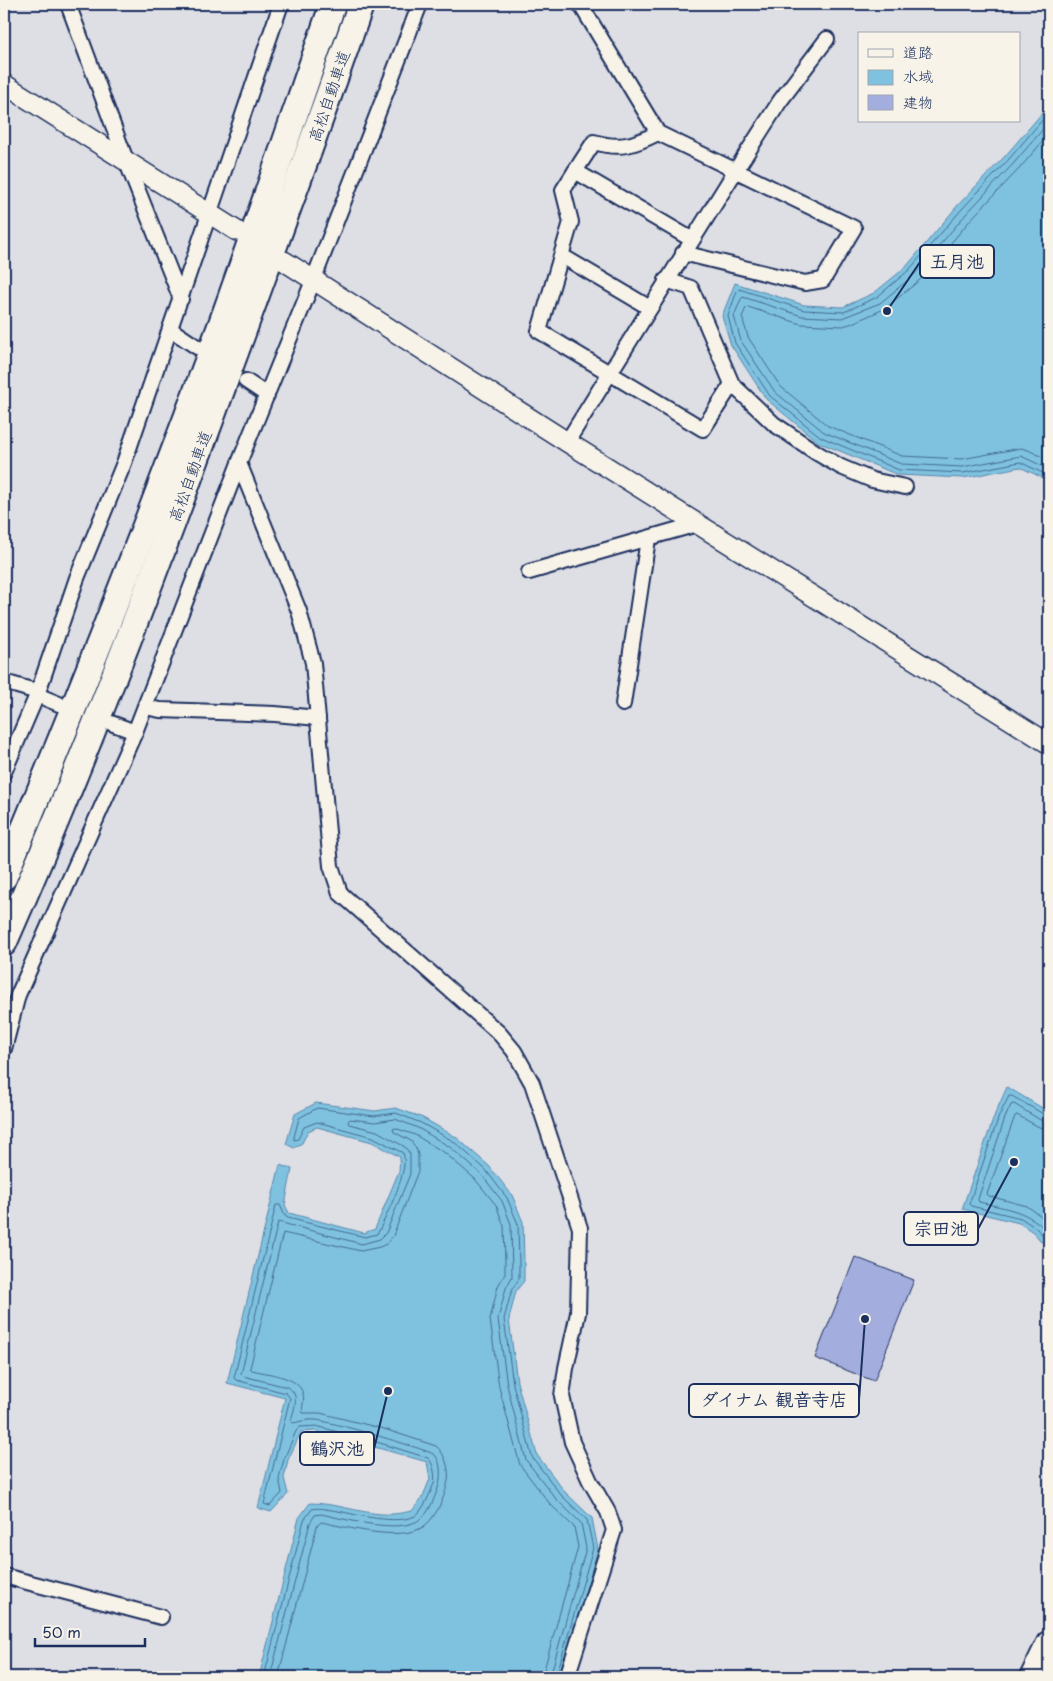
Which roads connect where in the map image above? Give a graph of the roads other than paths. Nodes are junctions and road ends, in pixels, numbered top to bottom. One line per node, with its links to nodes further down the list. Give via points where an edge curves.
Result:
1 (68, 4): 10 (street)
2 (281, 4): 13 (street)
3 (333, 4): 45 (highway, 高松自動車道, via 225,313 136,551)
4 (361, 4): 46 (highway, 高松自動車道, via 156,568 74,777)
5 (420, 4): 20 (street)
6 (582, 5): 9 (street)
7 (827, 39): 11 (street, via 780,101)
8 (4, 84): 10 (street)
9 (658, 133): 11 (street); 12 (street, via 633,145 609,146 594,142)
10 (127, 163): 13 (street); 21 (street)
11 (736, 170): 15 (street); 16 (street, via 854,228 823,280 805,283)
12 (575, 171): 15 (street); 17 (street, via 563,190 571,222)
13 (209, 215): 14 (street); 21 (street)
14 (237, 231)
15 (691, 239): 16 (street)
16 (683, 253): 19 (street)
17 (562, 256): 22 (street); 25 (street, via 539,332)
18 (284, 261): 20 (street)
19 (666, 280): 22 (street); 27 (street, via 691,288)
20 (313, 281): 28 (street); 29 (street)
21 (180, 299): 23 (street)
22 (650, 308): 25 (street)
23 (170, 329): 24 (street); 36 (street, via 124,463 77,578)
24 (197, 347)
25 (609, 374): 27 (street, via 703,429); 29 (street)
26 (246, 381): 28 (street)
27 (732, 384): 31 (street, via 774,424 817,453 872,480)
28 (267, 395): 30 (street)
29 (567, 442): 32 (street)
30 (239, 464): 39 (street); 40 (street, via 299,611 313,663)
31 (905, 487)
32 (698, 524): 33 (street); 43 (street)
33 (648, 539): 34 (street); 38 (street)
34 (529, 572)
35 (4, 682): 36 (street)
36 (38, 694): 37 (street); 44 (street)
37 (59, 704)
38 (623, 704)
39 (145, 707): 40 (street); 42 (street)
40 (318, 718): 51 (street, via 331,866 340,893 499,1033 514,1051 532,1083 580,1228 578,1313 562,1396 572,1442 614,1530)
41 (111, 723): 42 (street)
42 (135, 732): 47 (street, via 18,995)
43 (1049, 744)
44 (4, 772)
45 (4, 877)
46 (4, 943)
47 (4, 1049)
48 (4, 1576): 49 (street)
49 (161, 1616)
50 (1049, 1644): 52 (highway)
51 (567, 1677)
52 (1033, 1677)

